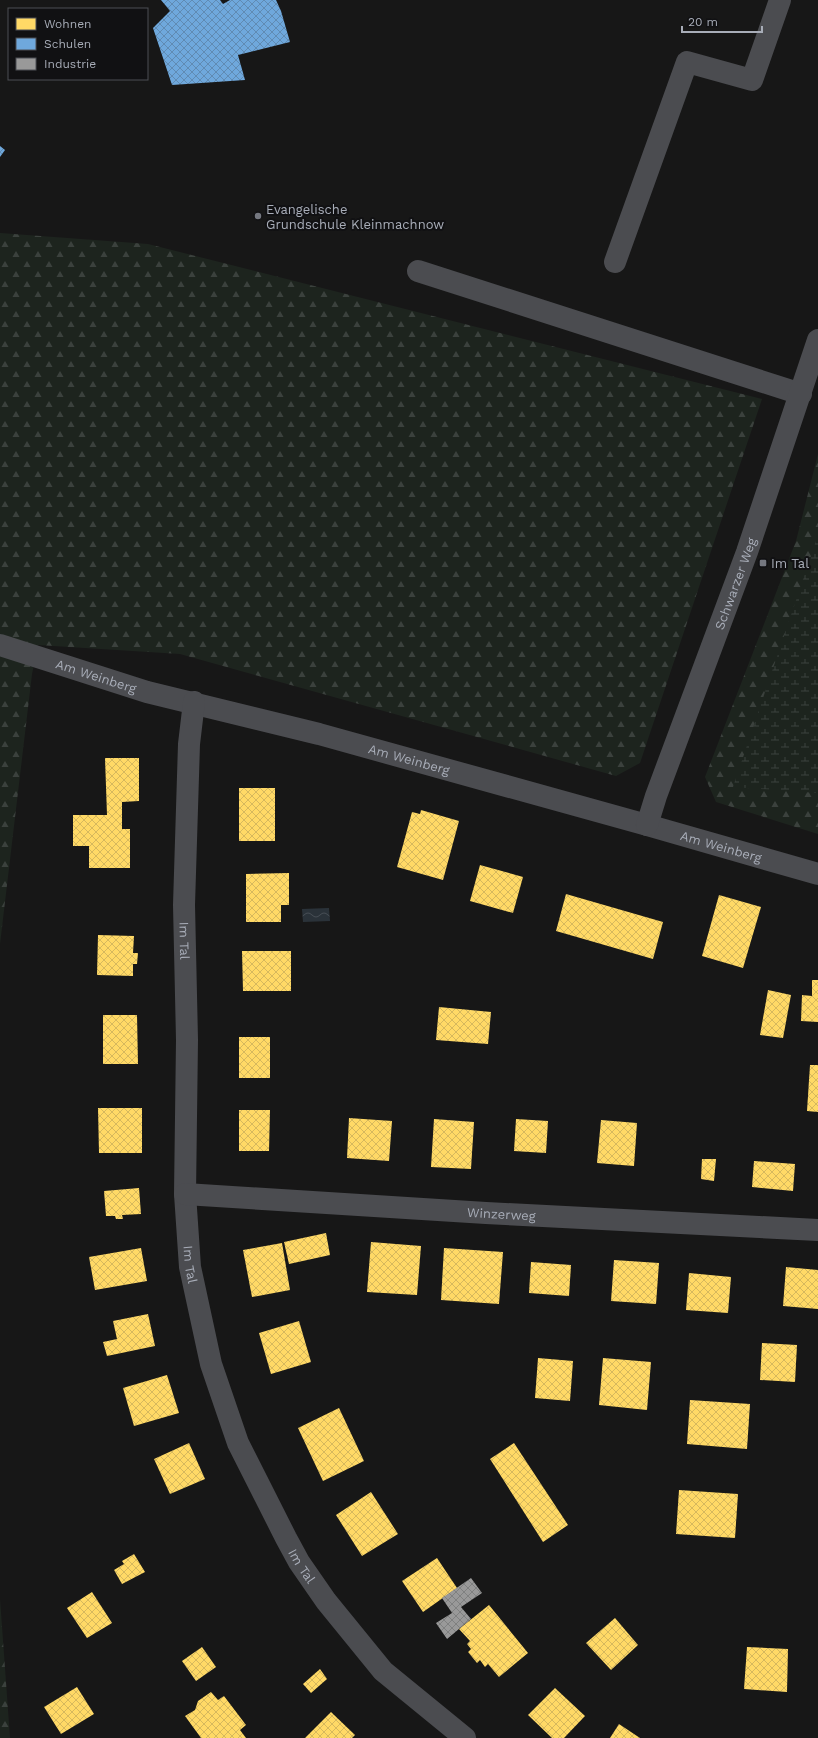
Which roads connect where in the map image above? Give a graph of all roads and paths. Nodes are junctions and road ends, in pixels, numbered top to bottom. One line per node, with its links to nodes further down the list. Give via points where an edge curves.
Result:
1 (780, 0): 2 (street, via 752,80 687,62)
2 (615, 262)
3 (418, 272): 5 (street)
4 (818, 340): 5 (street, Schwarzer Weg)
5 (801, 394): 8 (street, Schwarzer Weg, via 744,561)
6 (0, 645): 7 (street, Am Weinberg, via 147,692)
7 (194, 702): 8 (street, Am Weinberg); 10 (street, Im Tal, via 189,744 184,905 187,1040)
8 (647, 825): 9 (street, Am Weinberg)
9 (818, 874)
10 (185, 1194): 11 (street, Winzerweg); 12 (street, Im Tal, via 190,1267 211,1364 238,1443 274,1516 326,1601 383,1671)
11 (818, 1230)
12 (465, 1738)

